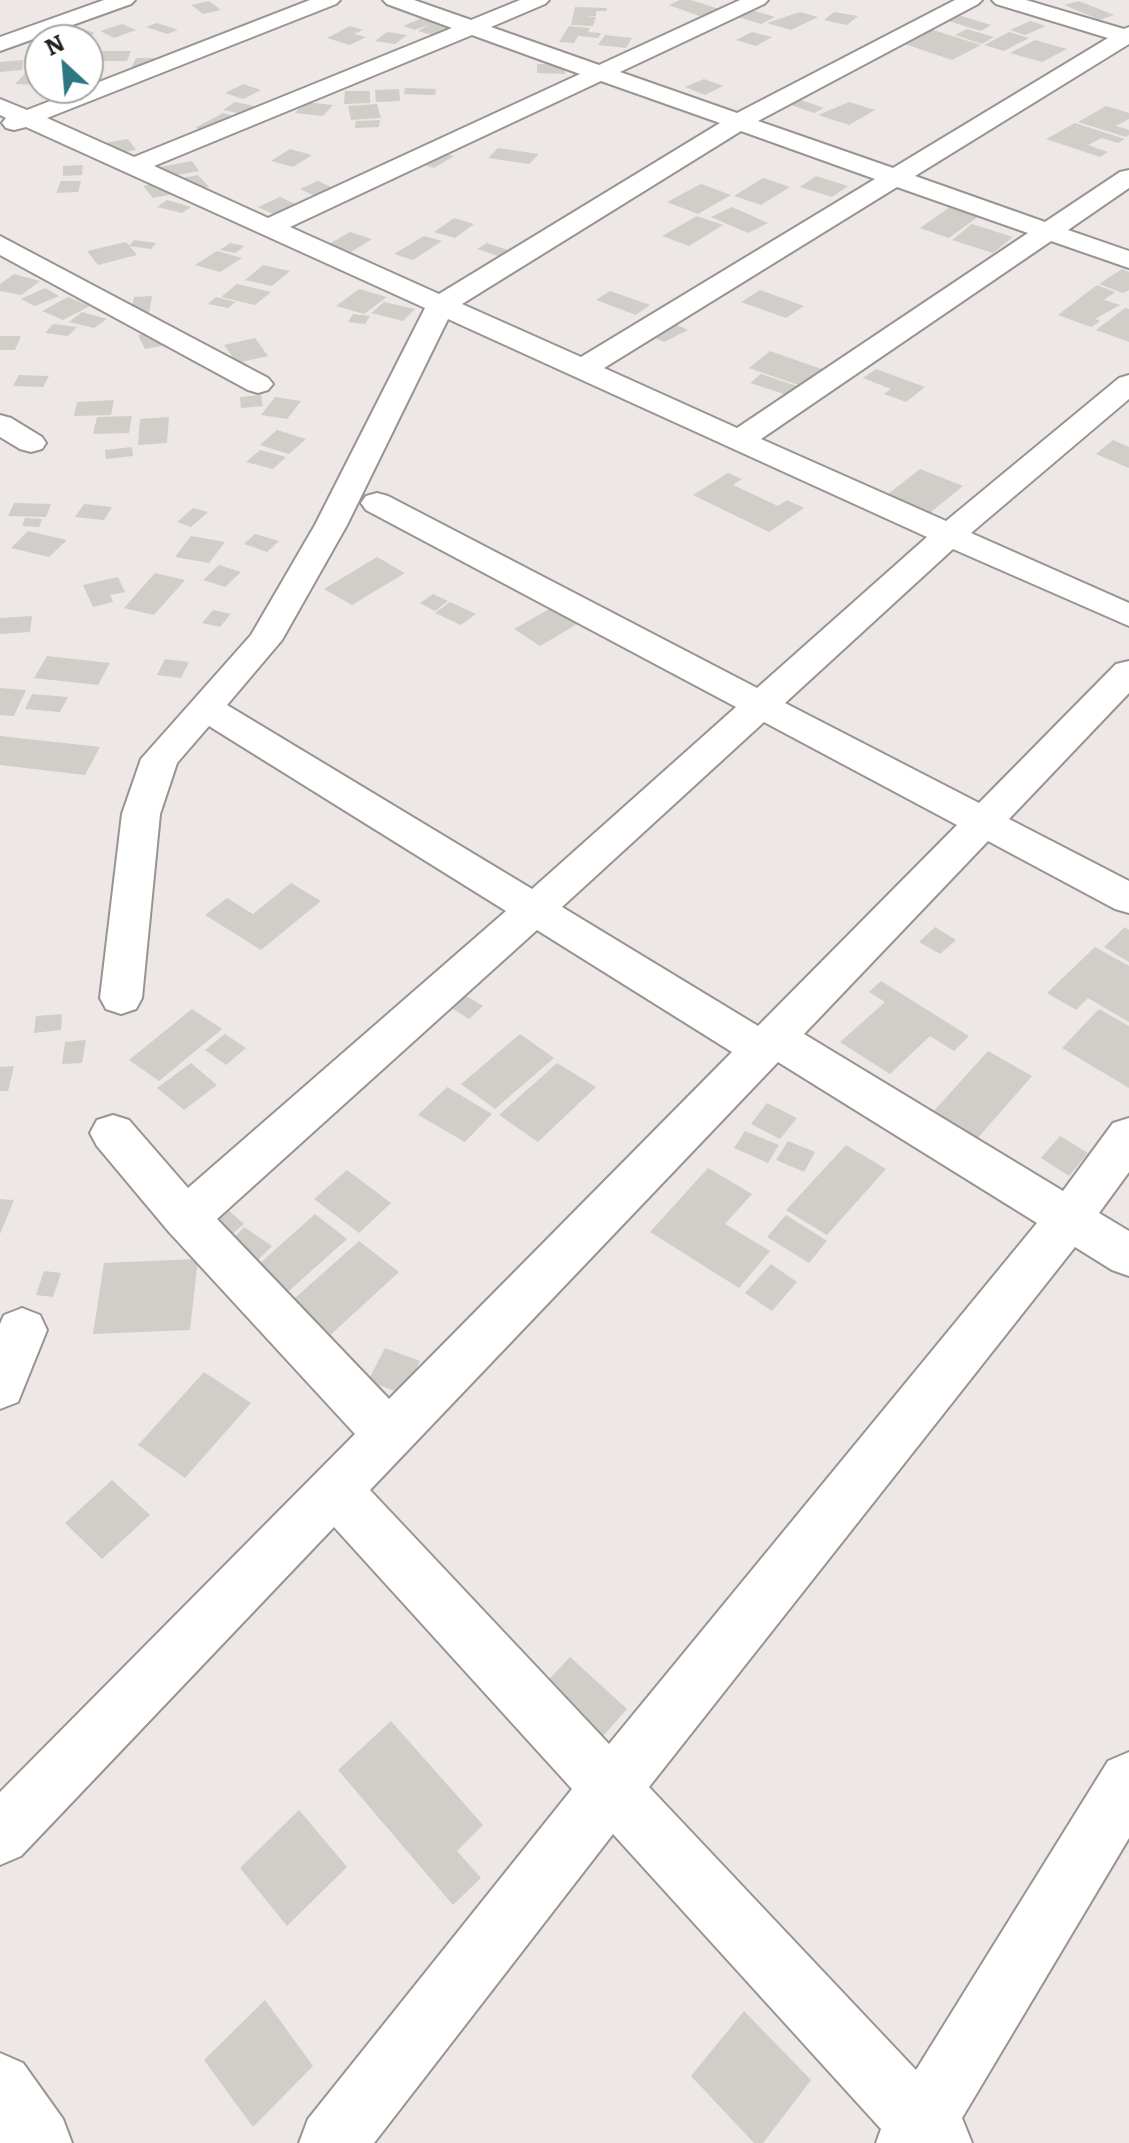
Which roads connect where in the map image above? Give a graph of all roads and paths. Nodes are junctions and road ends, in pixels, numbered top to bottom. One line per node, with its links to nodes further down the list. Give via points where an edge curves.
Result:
1 (124, 0): 9 (street)
2 (329, 0): 12 (street)
3 (394, 0): 10 (street)
4 (538, 0): 15 (street)
5 (757, 0): 10 (street)
6 (971, 0): 13 (street)
7 (1003, 0): 8 (street)
8 (1128, 36): 17 (street)
9 (0, 44)
10 (601, 73): 13 (street); 18 (street)
11 (0, 106): 12 (street)
12 (28, 118): 14 (street); 15 (street)
13 (738, 122): 17 (street); 22 (street)
14 (0, 128)
15 (134, 166): 18 (street)
16 (1129, 177): 19 (street)
17 (897, 178): 19 (street); 23 (street)
18 (269, 227): 22 (street)
19 (1050, 232): 21 (street); 27 (street)
20 (0, 244): 24 (street)
21 (1129, 260)
22 (441, 305): 23 (street); 34 (street, via 331,525 273,627)
23 (582, 369): 27 (street)
24 (258, 384)
25 (1129, 384): 30 (street)
26 (0, 424): 28 (street)
27 (739, 440): 30 (street)
28 (31, 443)
29 (377, 503): 33 (street)
30 (949, 535): 31 (street); 33 (street)
31 (1129, 616)
32 (1129, 672): 35 (street)
33 (761, 705): 35 (street); 37 (street)
34 (206, 708): 37 (street); 38 (street, via 160,759 141,814)
35 (983, 822): 36 (street); 39 (street)
36 (1129, 899)
37 (535, 909): 39 (street); 42 (street)
38 (121, 998)
39 (769, 1043): 43 (street); 47 (street)
40 (113, 1133): 42 (street)
41 (1129, 1136): 43 (street)
42 (186, 1218): 47 (street)
43 (1069, 1219): 44 (street); 50 (street)
44 (1129, 1256)
45 (22, 1330): 46 (street)
46 (0, 1386)
47 (389, 1434): 48 (street)
48 (335, 1490): 50 (street); 51 (street)
49 (1129, 1782): 53 (street)
50 (611, 1788): 53 (street); 55 (street)
51 (0, 1835)
52 (0, 2086): 54 (street)
53 (923, 2136)
54 (39, 2143)
55 (332, 2143)

